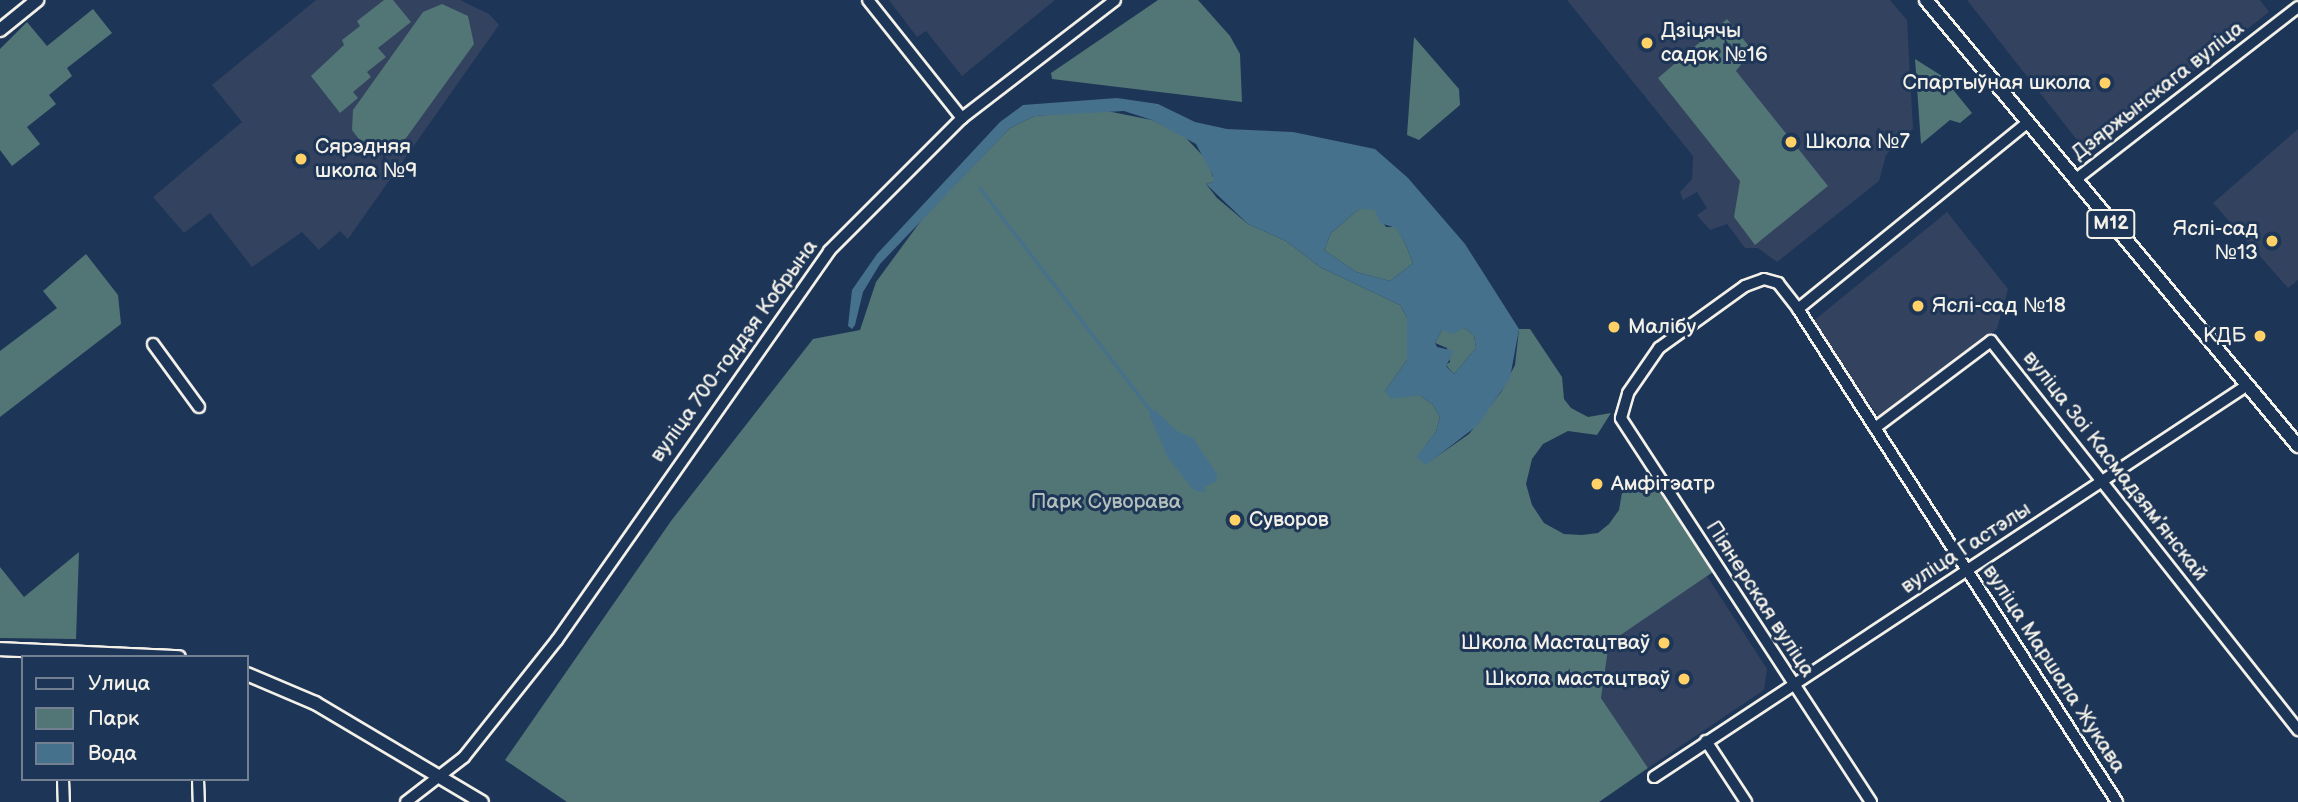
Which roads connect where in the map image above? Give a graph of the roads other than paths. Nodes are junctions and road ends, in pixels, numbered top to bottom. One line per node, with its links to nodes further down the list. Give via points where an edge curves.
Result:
1 (37, 0): 6 (main road)
2 (868, 0): 7 (street)
3 (1115, 0): 7 (street, вуліца 700-годдзя Кобрына)
4 (1926, 0): 8 (main road, М12)
5 (2298, 6): 9 (street, Дзяржынскага вуліца)
6 (0, 30)
7 (962, 118): 24 (street, вуліца 700-годдзя Кобрына, via 829,251 557,640 464,757)
8 (2027, 123): 9 (main road, М12); 10 (street)
9 (2075, 180): 12 (main road, М12)
10 (1798, 309): 14 (street, вуліца Маршала Жукава); 21 (street, Піянерская вуліца, via 1771,278 1745,286 1659,348 1628,393 1621,418)
11 (153, 344): 13 (street)
12 (2246, 386): 15 (main road, М12); 16 (street, вуліца Гастэлы)
13 (199, 407)
14 (1875, 428): 16 (street, вуліца Зоі Касмадзямʼянскай, via 1991,341); 17 (street, вуліца Маршала Жукава)
15 (2298, 446)
16 (2103, 481): 17 (street, вуліца Гастэлы); 22 (street, вуліца Зоі Касмадзямʼянскай)
17 (1967, 571): 21 (street, вуліца Гастэлы); 34 (street, вуліца Маршала Жукава)
18 (0, 649): 19 (main road)
19 (134, 655)
20 (248, 674): 24 (main road, via 315,703)
21 (1791, 682): 23 (street, вуліца Гастэлы); 33 (street, Піянерская вуліца)
22 (2298, 730)
23 (1706, 741): 25 (street, вуліца Гастэлы); 32 (street)
24 (440, 777): 30 (street, вуліца 700-годдзя Кобрына); 31 (main road)
25 (1654, 777)
26 (63, 781): 28 (street)
27 (198, 781): 29 (street)
28 (64, 802)
29 (199, 802)
30 (406, 802)
31 (482, 802)
32 (1746, 802)
33 (1871, 802)
34 (2117, 802)

